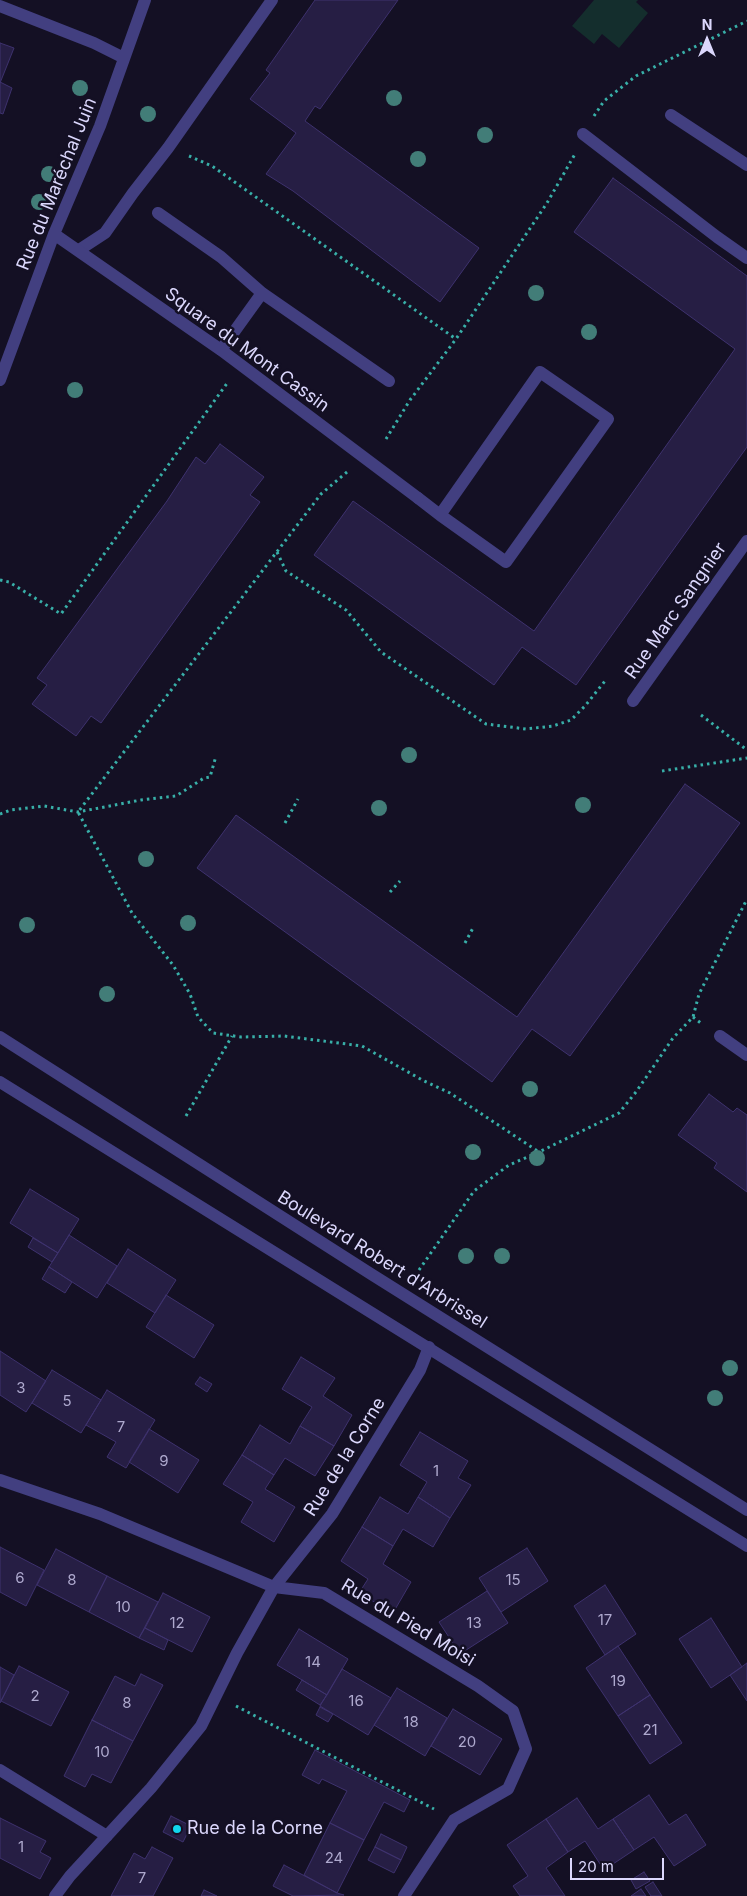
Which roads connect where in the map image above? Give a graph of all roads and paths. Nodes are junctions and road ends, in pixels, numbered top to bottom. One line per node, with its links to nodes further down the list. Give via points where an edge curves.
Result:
1 (145, 0): 5 (street, Rue du Maréchal Juin)
2 (272, 0): 8 (street)
3 (0, 6): 5 (street)
4 (747, 21): 7 (path, via 636,76 604,101)
5 (124, 58): 11 (street, Rue du Maréchal Juin, via 100,126)
6 (671, 115): 9 (street)
7 (582, 134): 13 (street); 15 (path, via 574,157 547,203)
8 (168, 148): 12 (street, via 105,233); 15 (path, via 212,166)
9 (747, 164)
10 (158, 213): 14 (street, via 221,257)
11 (54, 234): 12 (street, Square du Mont Cassin); 17 (street, Rue du Maréchal Juin)
12 (79, 250): 16 (street, Square du Mont Cassin)
13 (747, 258)
14 (262, 293): 16 (street); 18 (street)
15 (456, 339): 20 (path, via 410,400)
16 (221, 350): 22 (street, Square du Mont Cassin)
17 (0, 380)
18 (389, 381)
19 (228, 382): 25 (path, via 61,614 9,582)
20 (386, 439)
21 (350, 470): 24 (path, via 321,494)
22 (440, 515): 22 (street, Square du Mont Cassin, via 540,372 608,419 506,562)
23 (747, 541): 27 (street, Rue Marc Sangnier)
24 (277, 552): 26 (path, via 286,571 346,610 381,652 486,724 526,730 571,720); 34 (path)
25 (0, 580)
26 (605, 681)
27 (633, 701)
28 (702, 715): 29 (path)
29 (747, 750)
30 (216, 756): 34 (path, via 210,777 176,796)
31 (747, 758): 32 (path)
32 (662, 771)
33 (298, 799): 36 (path)
34 (78, 812): 35 (path, via 44,806); 42 (path, via 132,913 173,964 190,994 198,1017 213,1033)
35 (0, 814)
36 (285, 823)
37 (400, 881): 38 (path)
38 (390, 892)
39 (747, 899): 48 (path, via 699,994 693,1017 673,1038 619,1113)
40 (473, 928): 41 (path)
41 (465, 942)
42 (232, 1036): 47 (path); 48 (path, via 284,1036 362,1046 450,1093)
43 (720, 1036): 45 (street)
44 (0, 1038): 52 (street, Boulevard Robert d'Arbrissel)
45 (747, 1055)
46 (0, 1082): 50 (street)
47 (186, 1116)
48 (539, 1152): 49 (path, via 509,1165 474,1191)
49 (419, 1270)
50 (430, 1347): 53 (street); 54 (street, Rue de la Corne, via 420,1370 332,1514)
51 (0, 1480): 54 (street, Rue du Pied Moisi, via 100,1514)
52 (747, 1510)
53 (747, 1546)
54 (274, 1588): 55 (street, Rue de la Corne); 57 (street, Rue du Pied Moisi, via 324,1593 513,1710 526,1749 508,1789)
55 (216, 1695): 57 (path); 58 (street, Rue de la Corne, via 201,1726)
56 (0, 1770): 58 (street)
57 (454, 1820): 60 (street, Rue du Pied Moisi)
58 (107, 1836): 59 (street, Rue de la Corne)
59 (55, 1896)
60 (404, 1896)

